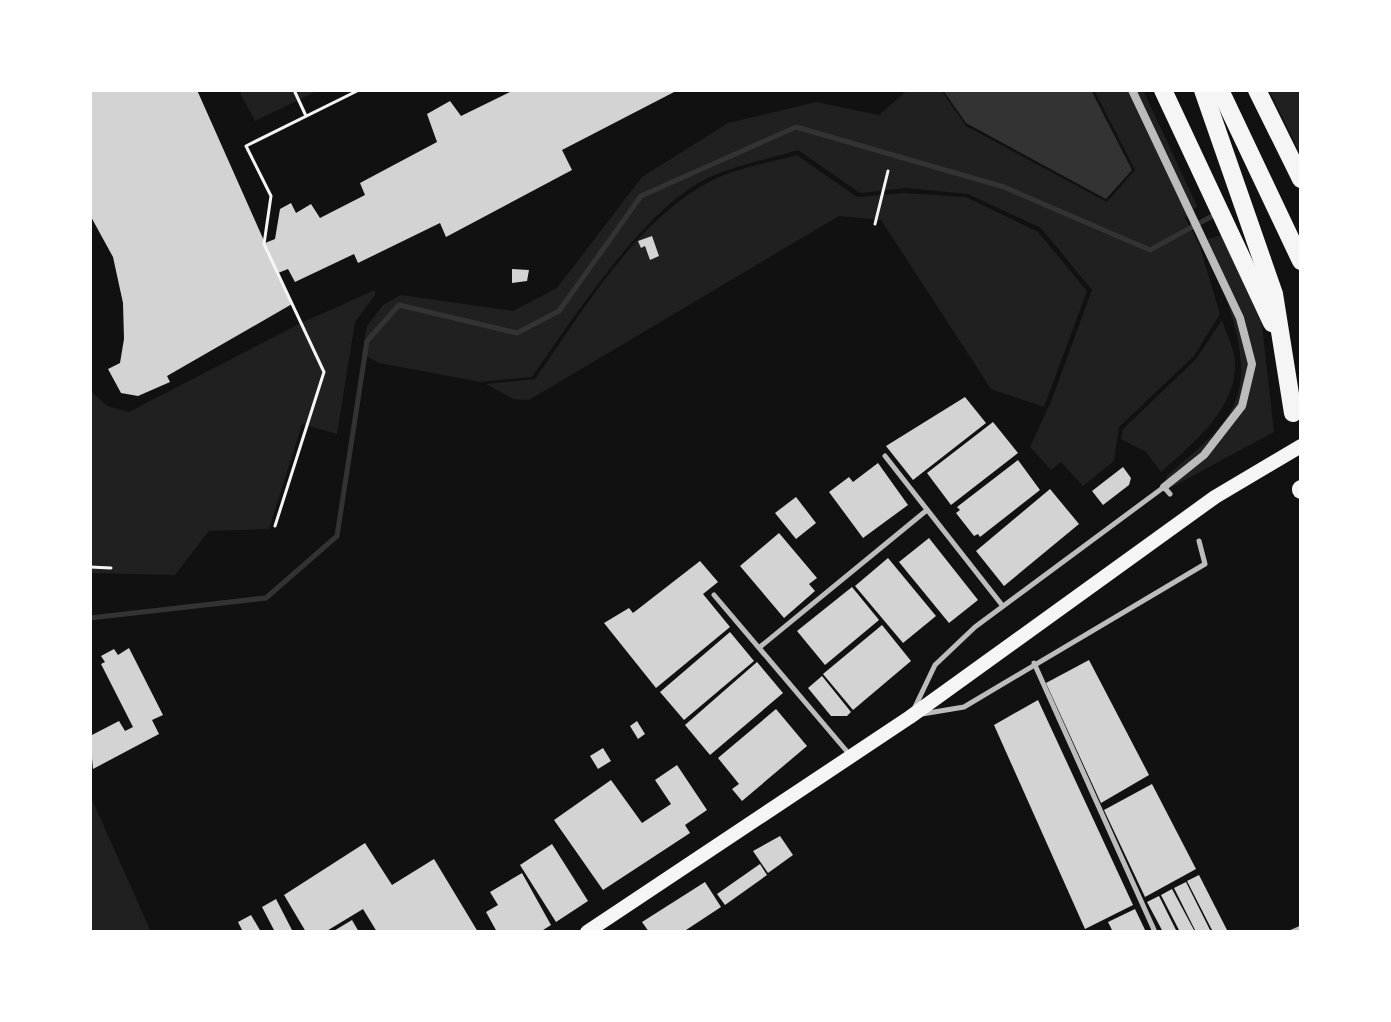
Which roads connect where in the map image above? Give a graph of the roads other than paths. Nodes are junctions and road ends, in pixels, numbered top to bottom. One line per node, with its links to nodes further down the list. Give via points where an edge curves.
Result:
1 (1132, 90): 12 (street, via 1240,318 1252,364 1242,406)
2 (1163, 90): 8 (highway)
3 (1203, 90): 9 (highway, via 1274,294)
4 (1220, 90): 7 (highway)
5 (1257, 90): 6 (highway)
6 (1301, 179)
7 (1301, 261)
8 (1301, 387)
9 (1293, 413)
10 (1301, 446): 19 (main road, via 1204,504)
11 (885, 456): 13 (lane)
12 (1167, 491): 16 (lane)
13 (927, 510): 16 (lane); 17 (lane)
14 (1199, 541): 18 (lane, via 1205,564)
15 (714, 595): 17 (lane)
16 (1002, 605): 19 (lane, via 935,665)
17 (760, 647): 20 (lane)
18 (1034, 663): 19 (lane, via 964,707); 23 (lane)
19 (910, 717): 20 (main road)
20 (851, 756): 22 (main road)
21 (1301, 928): 24 (lane)
22 (587, 932)
23 (1155, 932)
24 (1292, 932)

